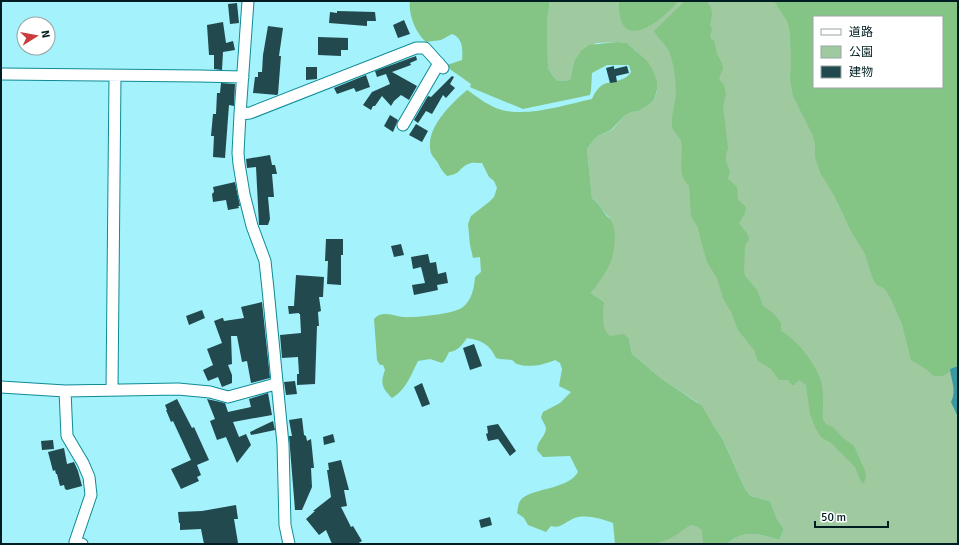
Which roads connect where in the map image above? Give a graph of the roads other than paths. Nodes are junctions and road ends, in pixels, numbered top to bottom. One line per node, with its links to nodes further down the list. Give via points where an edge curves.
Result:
1 (248, 1): 4 (street)
2 (1, 74): 3 (street)
3 (115, 76): 4 (street); 9 (street)
4 (243, 77): 5 (street)
5 (240, 114): 6 (street, via 250,113 416,48 425,48 441,66); 7 (street, via 240,176 252,226 265,261)
6 (403, 125)
7 (277, 382): 9 (street, via 228,397 210,392 178,389); 12 (street, via 283,444 285,526)
8 (1, 387): 10 (street)
9 (112, 390): 10 (street)
10 (65, 391): 11 (street, via 67,436 89,477 92,495 75,542)
11 (82, 544)
12 (289, 544)

